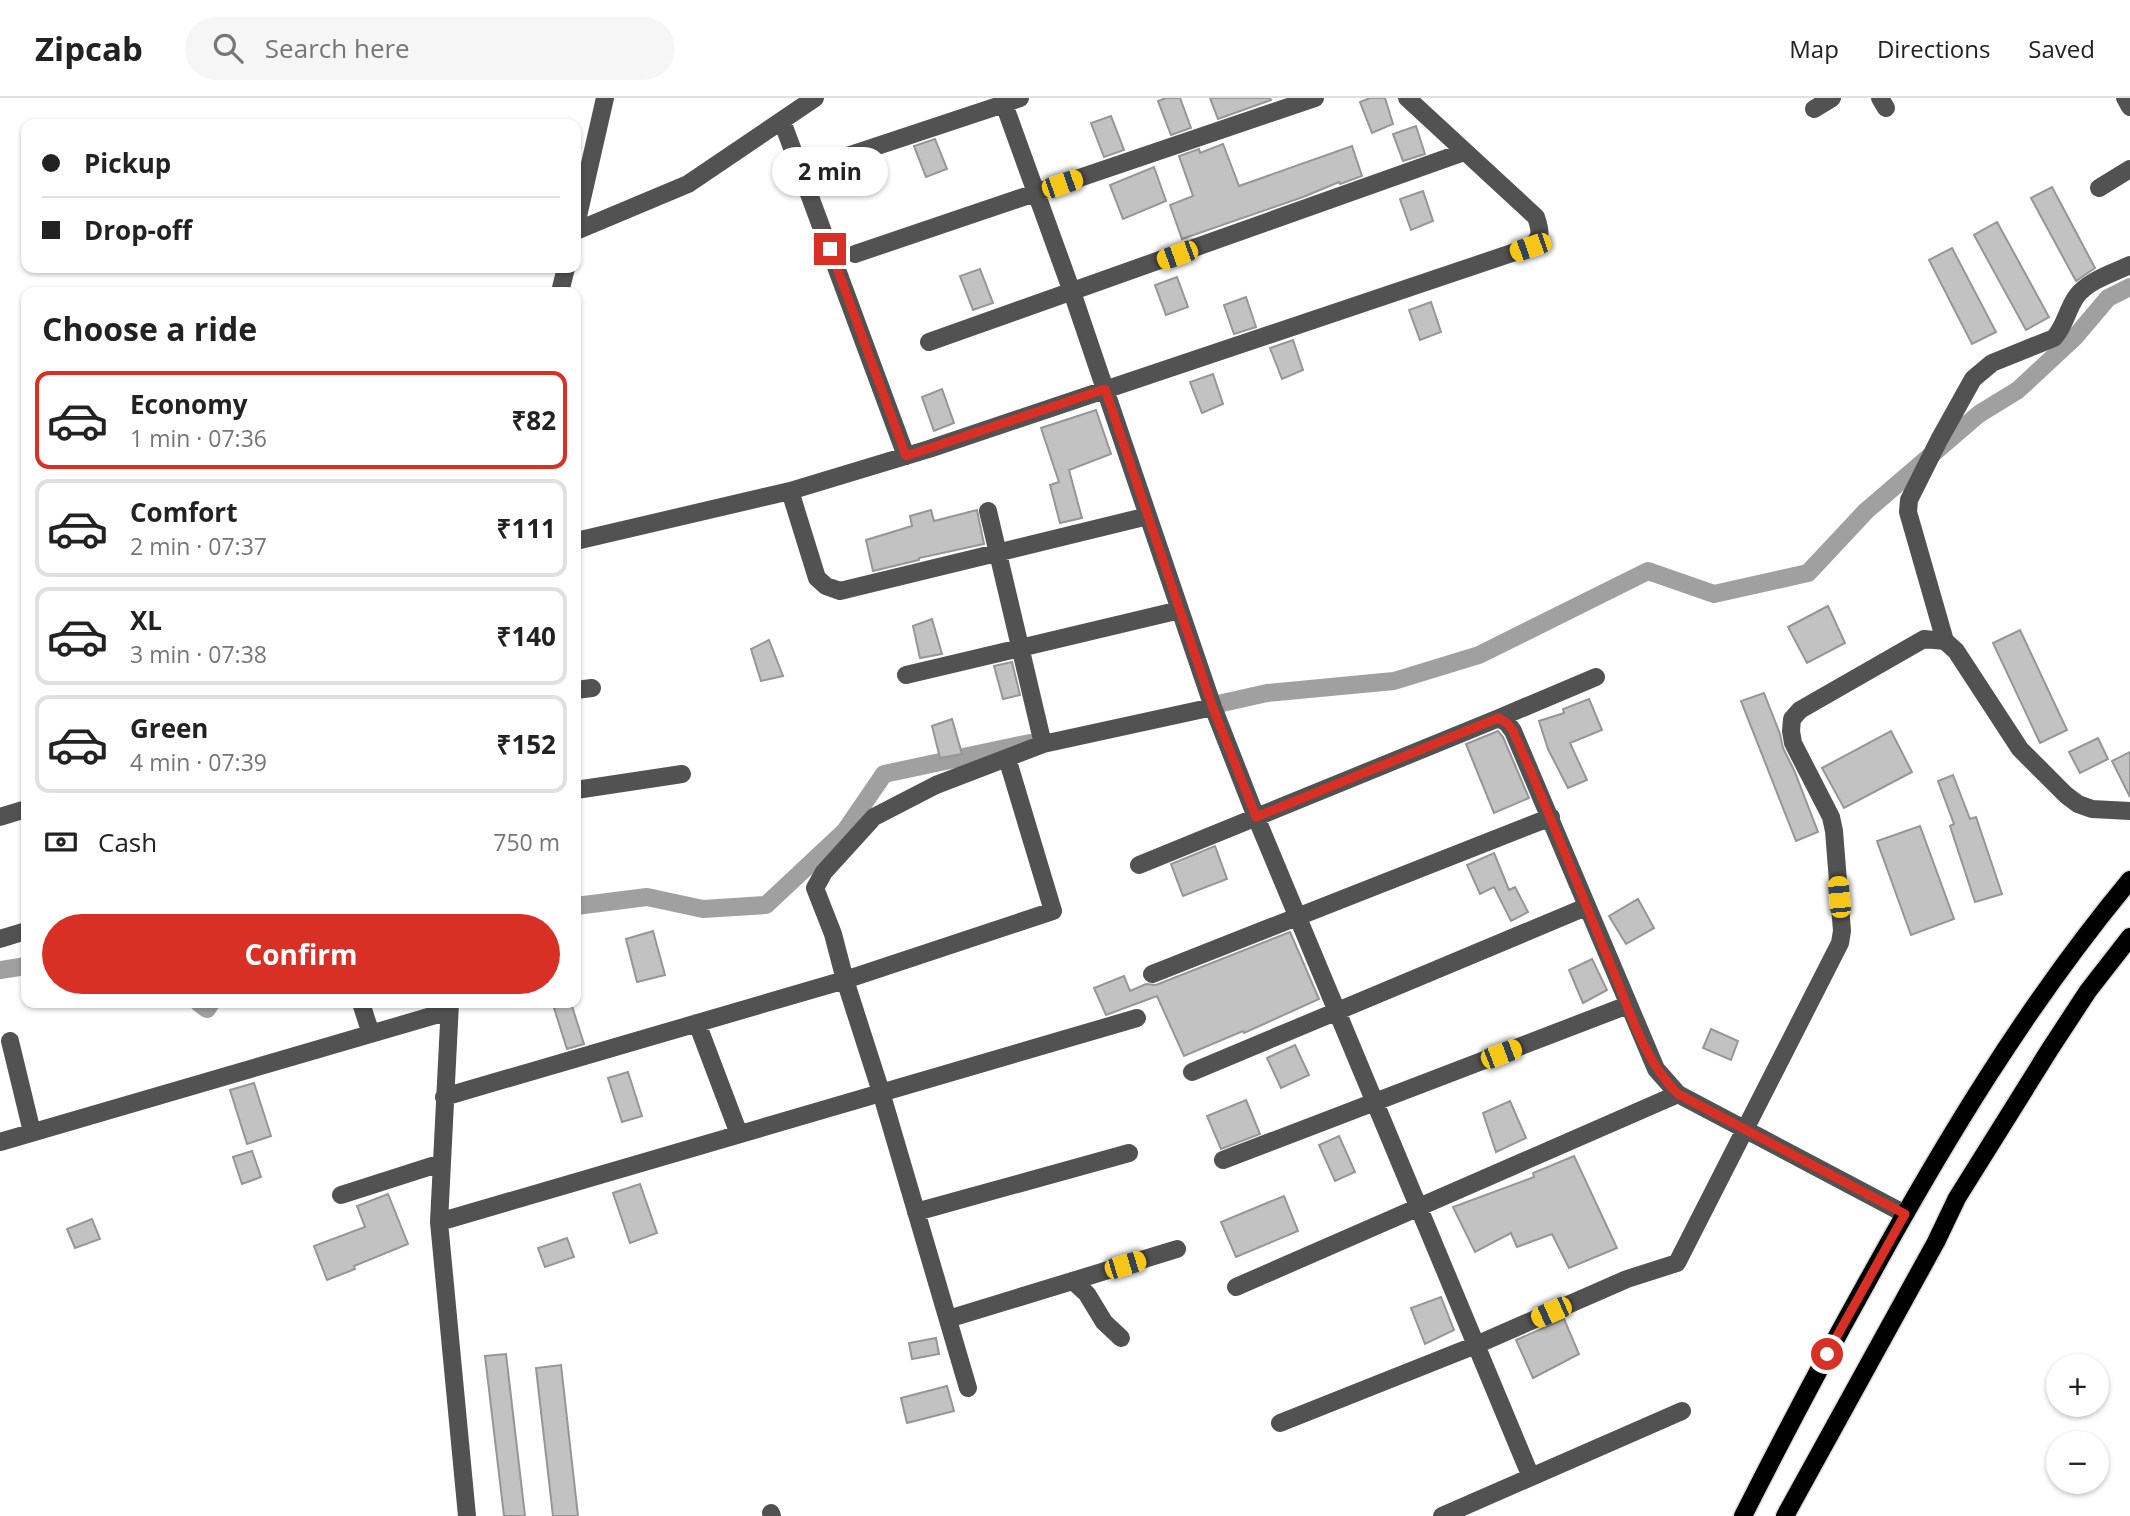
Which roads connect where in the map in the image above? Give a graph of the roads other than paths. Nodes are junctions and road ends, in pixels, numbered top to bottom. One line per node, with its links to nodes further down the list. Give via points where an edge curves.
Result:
1 (605, 98): 16 (street)
2 (816, 98): 10 (street)
3 (1315, 98): 15 (street)
4 (1407, 98): 11 (street)
5 (1832, 98): 9 (street)
6 (2125, 98): 8 (street)
7 (1012, 101): 12 (street); 15 (street)
8 (2130, 107)
9 (1814, 109)
10 (782, 121): 17 (street, via 688,184); 23 (street)
11 (1464, 152): 20 (street); 22 (street, via 1536,217 1541,230 1538,241)
12 (824, 164)
13 (2130, 169): 14 (street)
14 (2098, 188)
15 (1036, 192): 18 (street); 20 (street)
16 (581, 203)
17 (581, 229)
18 (855, 254)
19 (2130, 265): 30 (street, via 2084,288 2054,338 1992,363 1972,379 1909,500 1908,512)
20 (1072, 292): 21 (street); 22 (street)
21 (929, 342)
22 (1105, 389): 23 (street); 26 (street)
23 (906, 456): 24 (street)
24 (790, 491): 27 (street); 28 (street, via 817,578 840,591)
25 (988, 511): 28 (street)
26 (1148, 516): 28 (street); 29 (street)
27 (581, 540)
28 (998, 552): 31 (street)
29 (1180, 610): 31 (street); 34 (street)
30 (1945, 641): 41 (street, via 2020,749 2066,795 2092,808); 68 (street, via 1924,639 1800,710 1792,719 1794,743 1831,817 1842,931)
31 (1020, 648): 32 (street); 36 (street)
32 (906, 675)
33 (1596, 677): 35 (street)
34 (1213, 708): 36 (street); 43 (street)
35 (1499, 718): 43 (street); 44 (street, via 1513,731)
36 (1043, 744): 37 (street)
37 (1007, 758): 53 (street, via 936,785 874,817 824,872 815,888); 53 (street, via 1053,911)
38 (682, 775): 39 (street)
39 (581, 789)
40 (21, 811): 42 (street)
41 (2130, 811)
42 (0, 817)
43 (1256, 817): 45 (street); 48 (street)
44 (1551, 817): 47 (street); 48 (street)
45 (1139, 865)
46 (2130, 880): 78 (main road, via 1976,1093)
47 (1586, 907): 54 (street); 58 (street)
48 (1298, 917): 52 (street); 58 (street)
49 (21, 933): 51 (street)
50 (2130, 937): 93 (main road, via 2088,991 1957,1198)
51 (0, 939)
52 (1152, 974)
53 (845, 980): 60 (street); 64 (street)
54 (1628, 1005): 65 (street, via 1656,1069); 67 (street)
55 (363, 1008): 61 (street)
56 (447, 1008): 61 (street)
57 (450, 1008): 66 (street)
58 (1337, 1012): 63 (street); 67 (street)
59 (1137, 1018): 64 (street)
60 (697, 1023): 66 (street); 70 (street)
61 (371, 1034): 69 (street)
62 (10, 1041): 69 (street)
63 (1192, 1072)
64 (881, 1092): 70 (street); 77 (street)
65 (1678, 1094): 68 (street); 76 (street)
66 (444, 1097): 74 (street)
67 (1375, 1102): 73 (street); 76 (street)
68 (1745, 1129): 78 (street); 85 (street, via 1677,1263 1627,1279)
69 (32, 1132): 71 (street)
70 (739, 1134): 79 (street)
71 (0, 1142)
72 (1129, 1153): 77 (street)
73 (1223, 1160)
74 (441, 1163): 75 (street); 79 (street)
75 (341, 1195)
76 (1419, 1208): 82 (street); 85 (street)
77 (916, 1212): 83 (street)
78 (1905, 1214): 92 (main road)
79 (439, 1222): 90 (street)
80 (1177, 1249): 81 (street)
81 (1073, 1281): 83 (street); 84 (street)
82 (1236, 1287)
83 (947, 1319): 86 (street)
84 (1121, 1338)
85 (1476, 1345): 88 (street); 89 (street)
86 (968, 1388)
87 (1682, 1411): 89 (street)
88 (1279, 1423)
89 (1531, 1477): 91 (street)
90 (467, 1516)
91 (1442, 1516)
92 (1743, 1516)
93 (1785, 1516)

